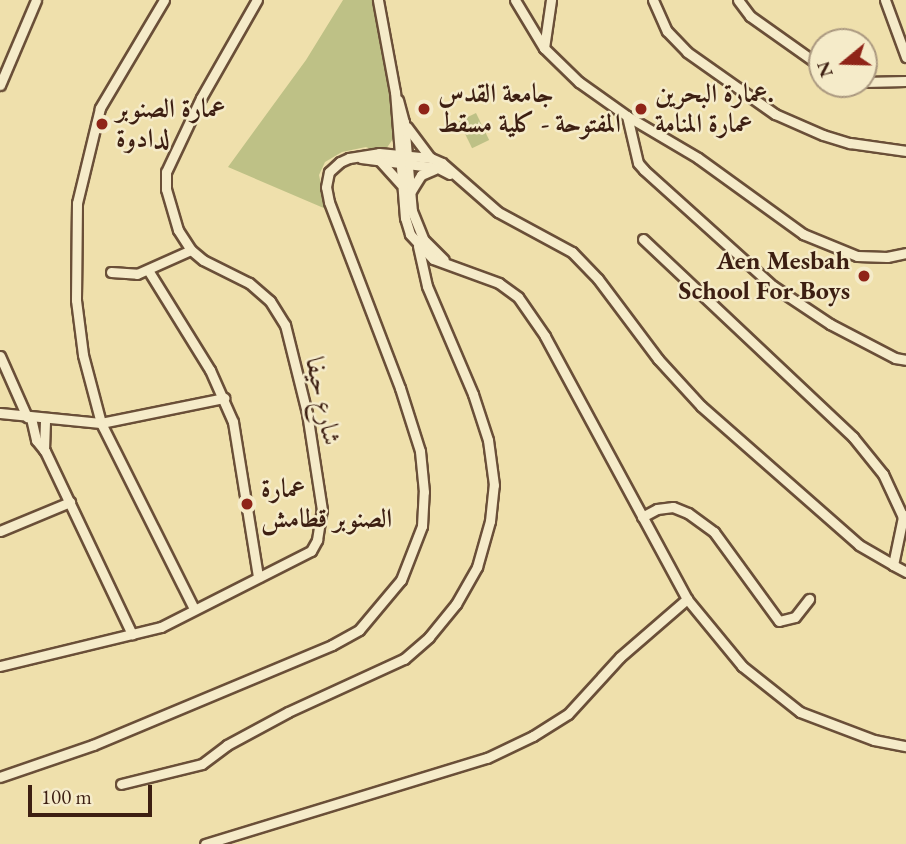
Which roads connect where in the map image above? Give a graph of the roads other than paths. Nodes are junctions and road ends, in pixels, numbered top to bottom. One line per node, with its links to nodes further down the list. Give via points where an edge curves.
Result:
1 (36, 0): 15 (street)
2 (164, 0): 41 (street, via 100,108 77,202 75,300 83,355)
3 (257, 0): 30 (street, شارع حيفا, via 201,98 166,172 178,230)
4 (378, 0): 16 (street)
5 (515, 0): 10 (street)
6 (551, 0): 10 (street)
7 (653, 0): 20 (street, via 667,31 687,52 775,114 850,143)
8 (738, 0): 12 (street, via 750,16)
9 (885, 0): 11 (street)
10 (544, 48): 17 (street, via 579,82)
11 (905, 52)
12 (808, 57)
13 (906, 81): 14 (street)
14 (878, 82)
15 (0, 85)
16 (395, 92): 18 (street); 19 (street)
17 (628, 116): 31 (street, via 698,158 803,234 856,256); 36 (street, via 638,163 773,286 830,324)
18 (404, 122): 22 (street); 23 (street)
19 (397, 133): 21 (street, via 394,143); 22 (street)
20 (906, 151)
21 (379, 157): 22 (street); 26 (street); 56 (street, via 340,162 329,172 326,187 420,451 422,526 401,580 366,622 332,645 93,745)
22 (404, 158): 23 (street); 24 (street); 26 (street); 27 (street)
23 (431, 158): 25 (street)
24 (438, 168): 25 (street); 27 (street, via 421,175)
25 (465, 184): 47 (street, via 498,212 572,252 701,406 859,545)
26 (402, 186): 29 (street, via 405,218)
27 (411, 193): 32 (street, via 412,211 424,240)
28 (643, 239): 44 (street, via 853,437 883,474)
29 (417, 244): 32 (street); 57 (street, via 427,286 488,440 494,485 490,521 456,604 429,638 404,659 288,712 202,764)
30 (191, 250): 33 (street); 49 (street, شارع حيفا, via 249,283 270,301 285,325 307,413 322,510 317,540 312,551)
31 (906, 253)
32 (450, 265): 45 (street, via 499,283 518,297 545,336)
33 (148, 270): 34 (street); 37 (street)
34 (111, 272)
35 (0, 356): 39 (street)
36 (906, 360)
37 (224, 398): 41 (street); 49 (street, via 233,422)
38 (0, 413): 39 (street)
39 (29, 417): 40 (street); 42 (street)
40 (45, 419): 41 (street); 42 (street)
41 (101, 423): 52 (street)
42 (45, 451): 43 (street)
43 (69, 502): 46 (street); 53 (street)
44 (904, 516): 47 (street)
45 (642, 517): 50 (street); 51 (street, via 673,507 714,532 779,621 794,617)
46 (0, 531)
47 (893, 565): 48 (street)
48 (906, 572)
49 (258, 577): 52 (street, شارع حيفا)
50 (687, 599): 55 (street, via 742,666 800,712 874,740); 58 (street, via 620,657 568,714 533,736 487,758)
51 (809, 599)
52 (194, 609): 53 (street, شارع حيفا, via 161,627)
53 (131, 634): 54 (street, شارع حيفا)
54 (0, 666)
55 (906, 746)
56 (0, 777)
57 (121, 783)
58 (205, 844)

